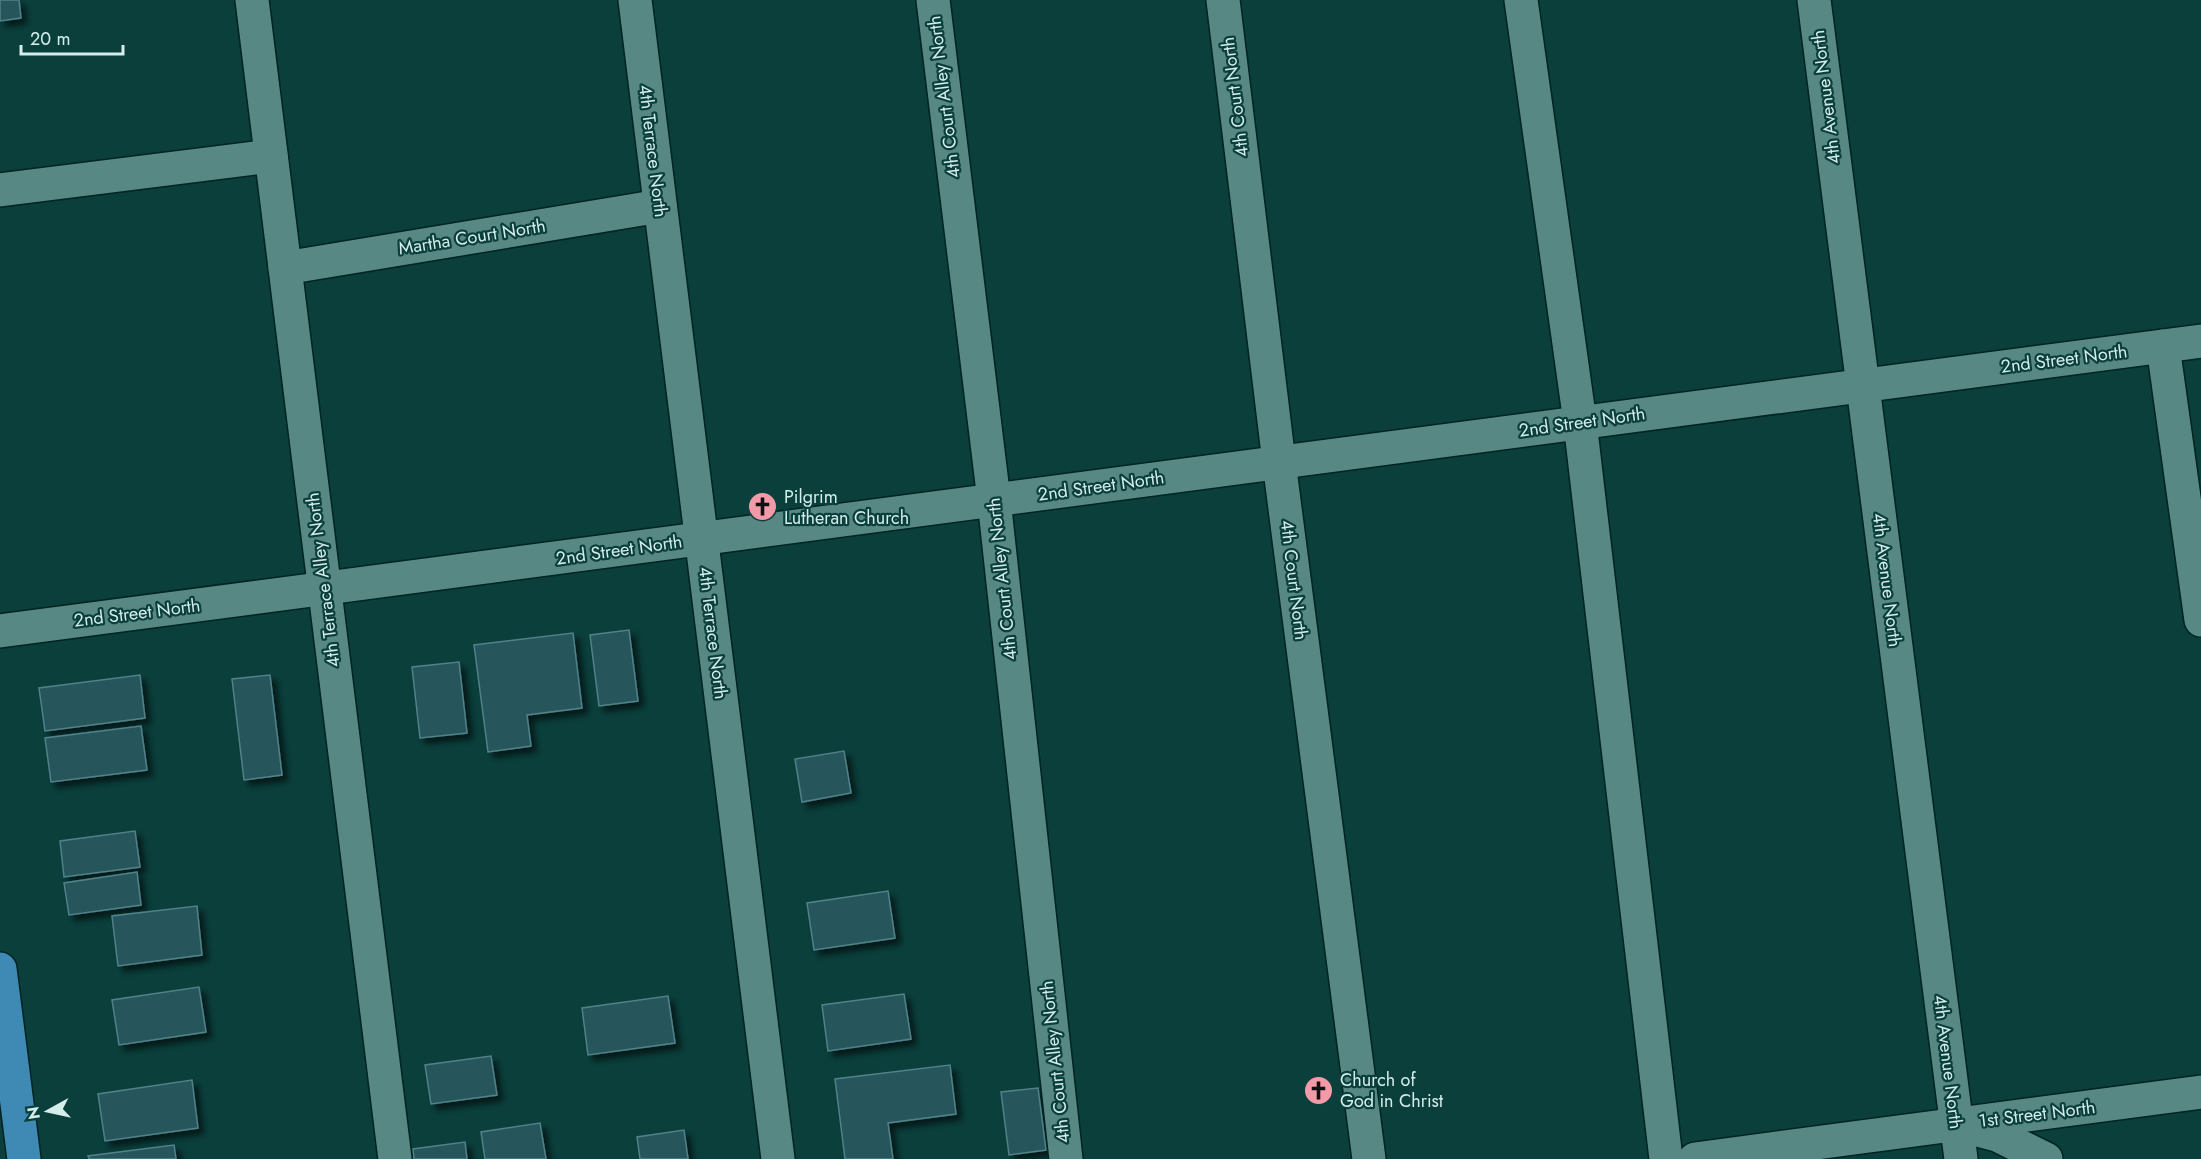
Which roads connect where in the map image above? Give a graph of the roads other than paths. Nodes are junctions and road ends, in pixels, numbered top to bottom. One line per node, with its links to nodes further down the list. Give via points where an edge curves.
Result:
1 (252, 0): 7 (street, 4th Terrace Alley North)
2 (635, 0): 9 (street, 4th Terrace North)
3 (933, 0): 16 (street, 4th Court Alley North)
4 (1223, 0): 15 (street, 4th Court North)
5 (1521, 0): 14 (street)
6 (1814, 0): 13 (street, 4th Avenue North)
7 (271, 156): 8 (street); 10 (street, 4th Terrace Alley North)
8 (0, 190)
9 (660, 206): 10 (street, Martha Court North); 17 (street, 4th Terrace North)
10 (285, 268): 18 (street, 4th Terrace Alley North)
11 (2201, 341): 12 (street, 2nd Street North)
12 (2163, 346): 13 (street, 2nd Street North); 19 (street)
13 (1862, 385): 14 (street, 2nd Street North); 23 (street, 4th Avenue North)
14 (1580, 422): 15 (street, 2nd Street North); 29 (street)
15 (1279, 462): 16 (street, 2nd Street North); 28 (street, 4th Court North)
16 (994, 500): 17 (street, 2nd Street North); 27 (street, 4th Court Alley North)
17 (701, 539): 18 (street, 2nd Street North); 26 (street, 4th Terrace North)
18 (324, 588): 20 (street, 2nd Street North); 25 (street, 4th Terrace Alley North)
19 (2201, 620)
20 (0, 631)
21 (0, 969): 24 (main road)
22 (2201, 1092): 23 (street, 1st Street North)
23 (1956, 1124): 30 (street, 1st Street North); 31 (street, 4th Avenue North); 32 (street, via 1997,1135)
24 (24, 1159)
25 (394, 1159)
26 (778, 1159)
27 (1066, 1159)
28 (1369, 1159)
29 (1666, 1159)
30 (1695, 1159)
31 (1961, 1159)
32 (2046, 1159)

